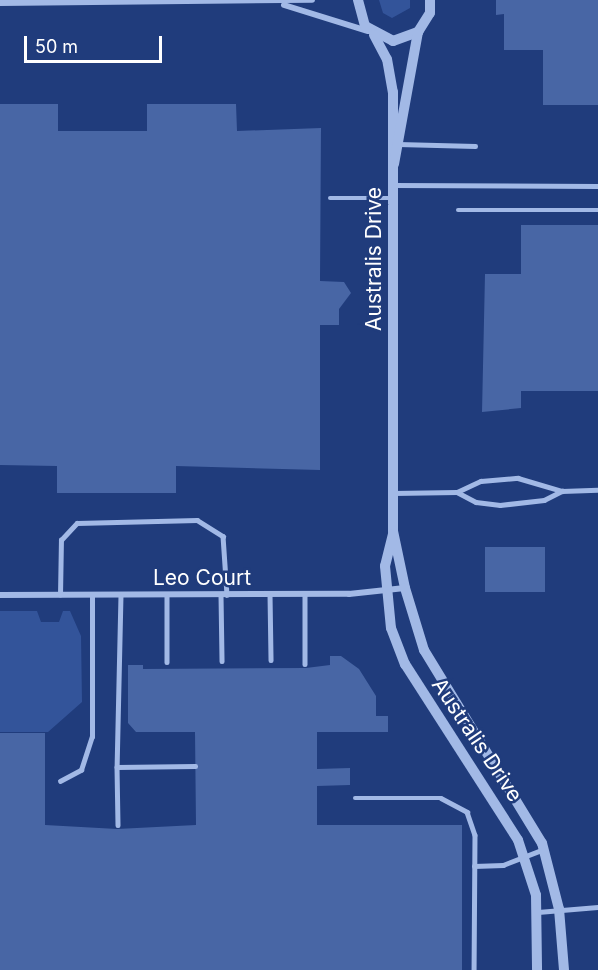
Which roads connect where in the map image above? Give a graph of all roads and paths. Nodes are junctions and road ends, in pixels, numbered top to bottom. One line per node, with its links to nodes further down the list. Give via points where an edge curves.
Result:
1 (312, 0): 5 (street)
2 (358, 0): 7 (street, Australis Drive)
3 (430, 0): 6 (street, Australis Drive, via 430,13)
4 (0, 3): 5 (street)
5 (280, 4): 7 (street)
6 (418, 32): 7 (street, via 393,41); 8 (street, Australis Drive)
7 (372, 33): 8 (street, Australis Drive, via 392,81)
8 (395, 144): 9 (lane); 10 (street, Australis Drive)
9 (475, 146)
10 (393, 185): 11 (lane); 13 (street, Australis Drive)
11 (598, 186)
12 (330, 198): 13 (lane)
13 (393, 198): 19 (street, Australis Drive)
14 (458, 210): 15 (lane)
15 (598, 210)
16 (598, 490): 17 (lane)
17 (562, 491): 18 (lane, via 518,478 481,481); 18 (lane, via 544,500 500,505 476,502)
18 (457, 492): 19 (lane)
19 (393, 493): 20 (street, Australis Drive)
20 (393, 531): 21 (street, Australis Drive); 22 (street, Australis Drive)
21 (405, 588): 22 (street, Leo Court); 40 (street, Australis Drive, via 424,650 496,761)
22 (385, 590): 24 (street, Leo Court); 41 (street, Australis Drive, via 405,664 504,815)
23 (270, 594): 24 (street, Leo Court); 30 (street, Leo Court); 31 (lane)
24 (305, 594): 34 (lane)
25 (0, 595): 26 (street, Leo Court)
26 (60, 595): 27 (street, Leo Court); 30 (lane, via 60,547 67,529 89,520 197,520 219,531 225,545)
27 (92, 595): 28 (street, Leo Court); 37 (lane, via 92,737 81,770)
28 (121, 595): 29 (street, Leo Court); 36 (lane)
29 (167, 595): 30 (street, Leo Court); 33 (lane)
30 (224, 595): 32 (lane)
31 (271, 660)
32 (222, 661)
33 (167, 662)
34 (305, 664)
35 (195, 766): 36 (lane)
36 (117, 767): 39 (lane)
37 (60, 781)
38 (355, 798): 42 (lane, via 441,798 461,806 474,826)
39 (117, 825)
40 (544, 849): 41 (lane); 44 (street, Australis Drive)
41 (524, 857): 42 (lane); 45 (street, Australis Drive)
42 (474, 866): 46 (lane)
43 (598, 907): 44 (lane)
44 (559, 909): 45 (lane); 48 (street, Australis Drive)
45 (538, 912): 47 (street, Australis Drive)
46 (474, 970)
47 (537, 970)
48 (564, 970)

